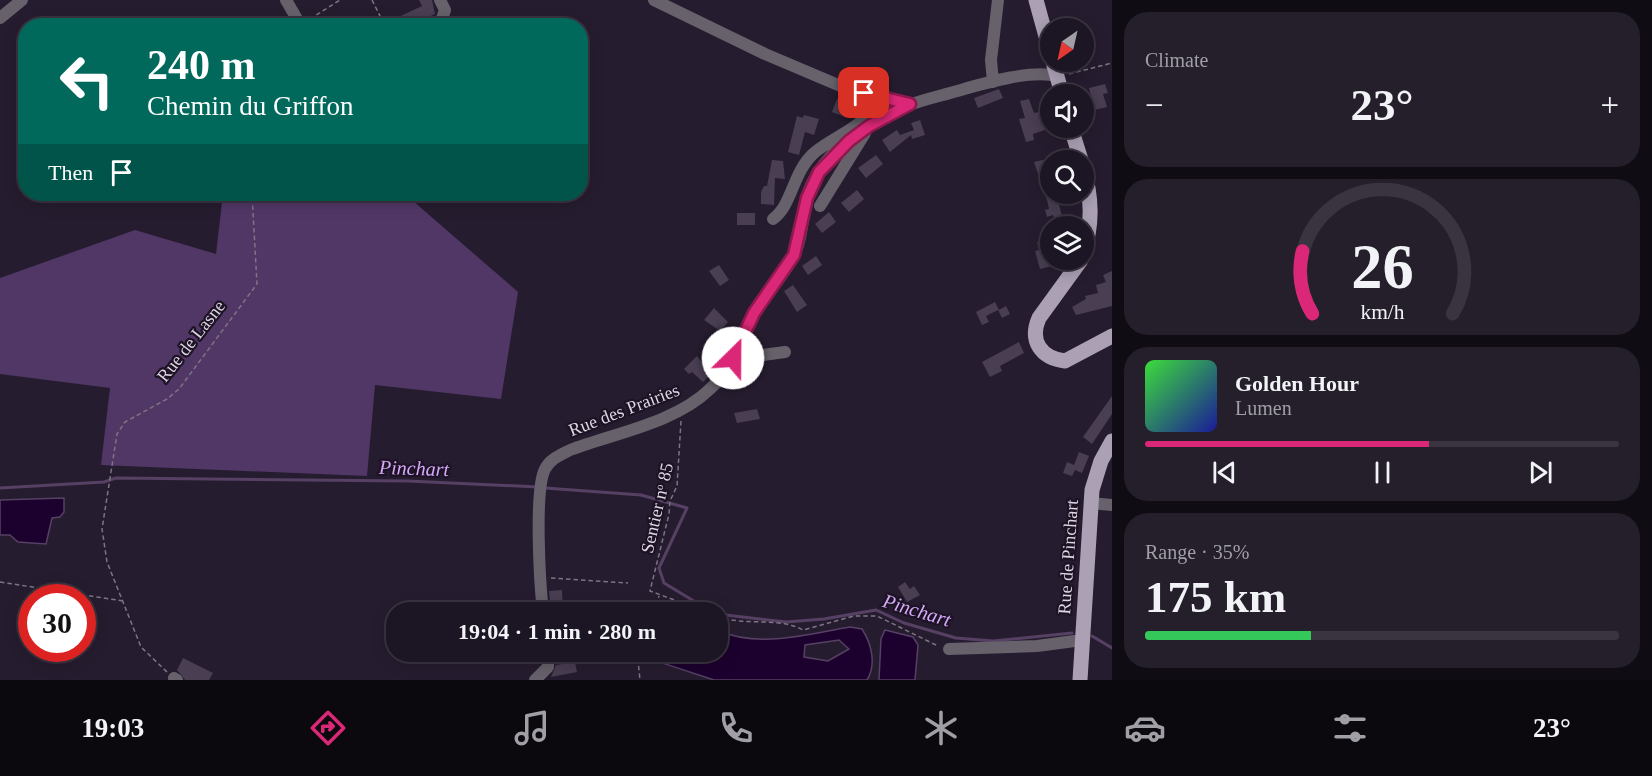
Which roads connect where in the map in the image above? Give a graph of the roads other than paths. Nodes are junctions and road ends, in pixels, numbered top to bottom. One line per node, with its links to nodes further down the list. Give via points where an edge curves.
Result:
1 (22, 0): 7 (street)
2 (286, 0): 8 (street)
3 (441, 0): 9 (street, via 445,10)
4 (654, 0): 13 (street, via 765,54 850,90)
5 (998, 0): 12 (street, via 991,60)
6 (1036, 0): 10 (main road)
7 (0, 18)
8 (297, 18)
9 (442, 18)
10 (1041, 18)
11 (1048, 72): 12 (street, Rue des Prairies)
12 (993, 82): 14 (street, Rue des Prairies)
13 (878, 97): 14 (street); 17 (street, via 874,112 808,160 794,180 782,212)
14 (910, 104): 15 (street, Rue des Prairies)
15 (869, 126): 16 (street); 21 (street, Rue des Prairies, via 831,157 813,181 794,255 754,313)
16 (820, 206)
17 (773, 219)
18 (1074, 270): 19 (main road, via 1039,318 1035,342 1045,355 1065,361)
19 (1112, 336)
20 (785, 351): 21 (street)
21 (733, 358): 25 (street, Rue des Prairies, via 710,390 678,411 558,456 545,467 540,489)
22 (1112, 441): 23 (main road, Rue de Pinchart, via 1096,475)
23 (1090, 503): 24 (street); 26 (main road, Rue de Pinchart)
24 (1112, 505)
25 (542, 602)
26 (1082, 640): 27 (street); 30 (main road, Rue de Pinchart)
27 (949, 649)
28 (548, 662): 29 (street)
29 (535, 680)
30 (1080, 680)

